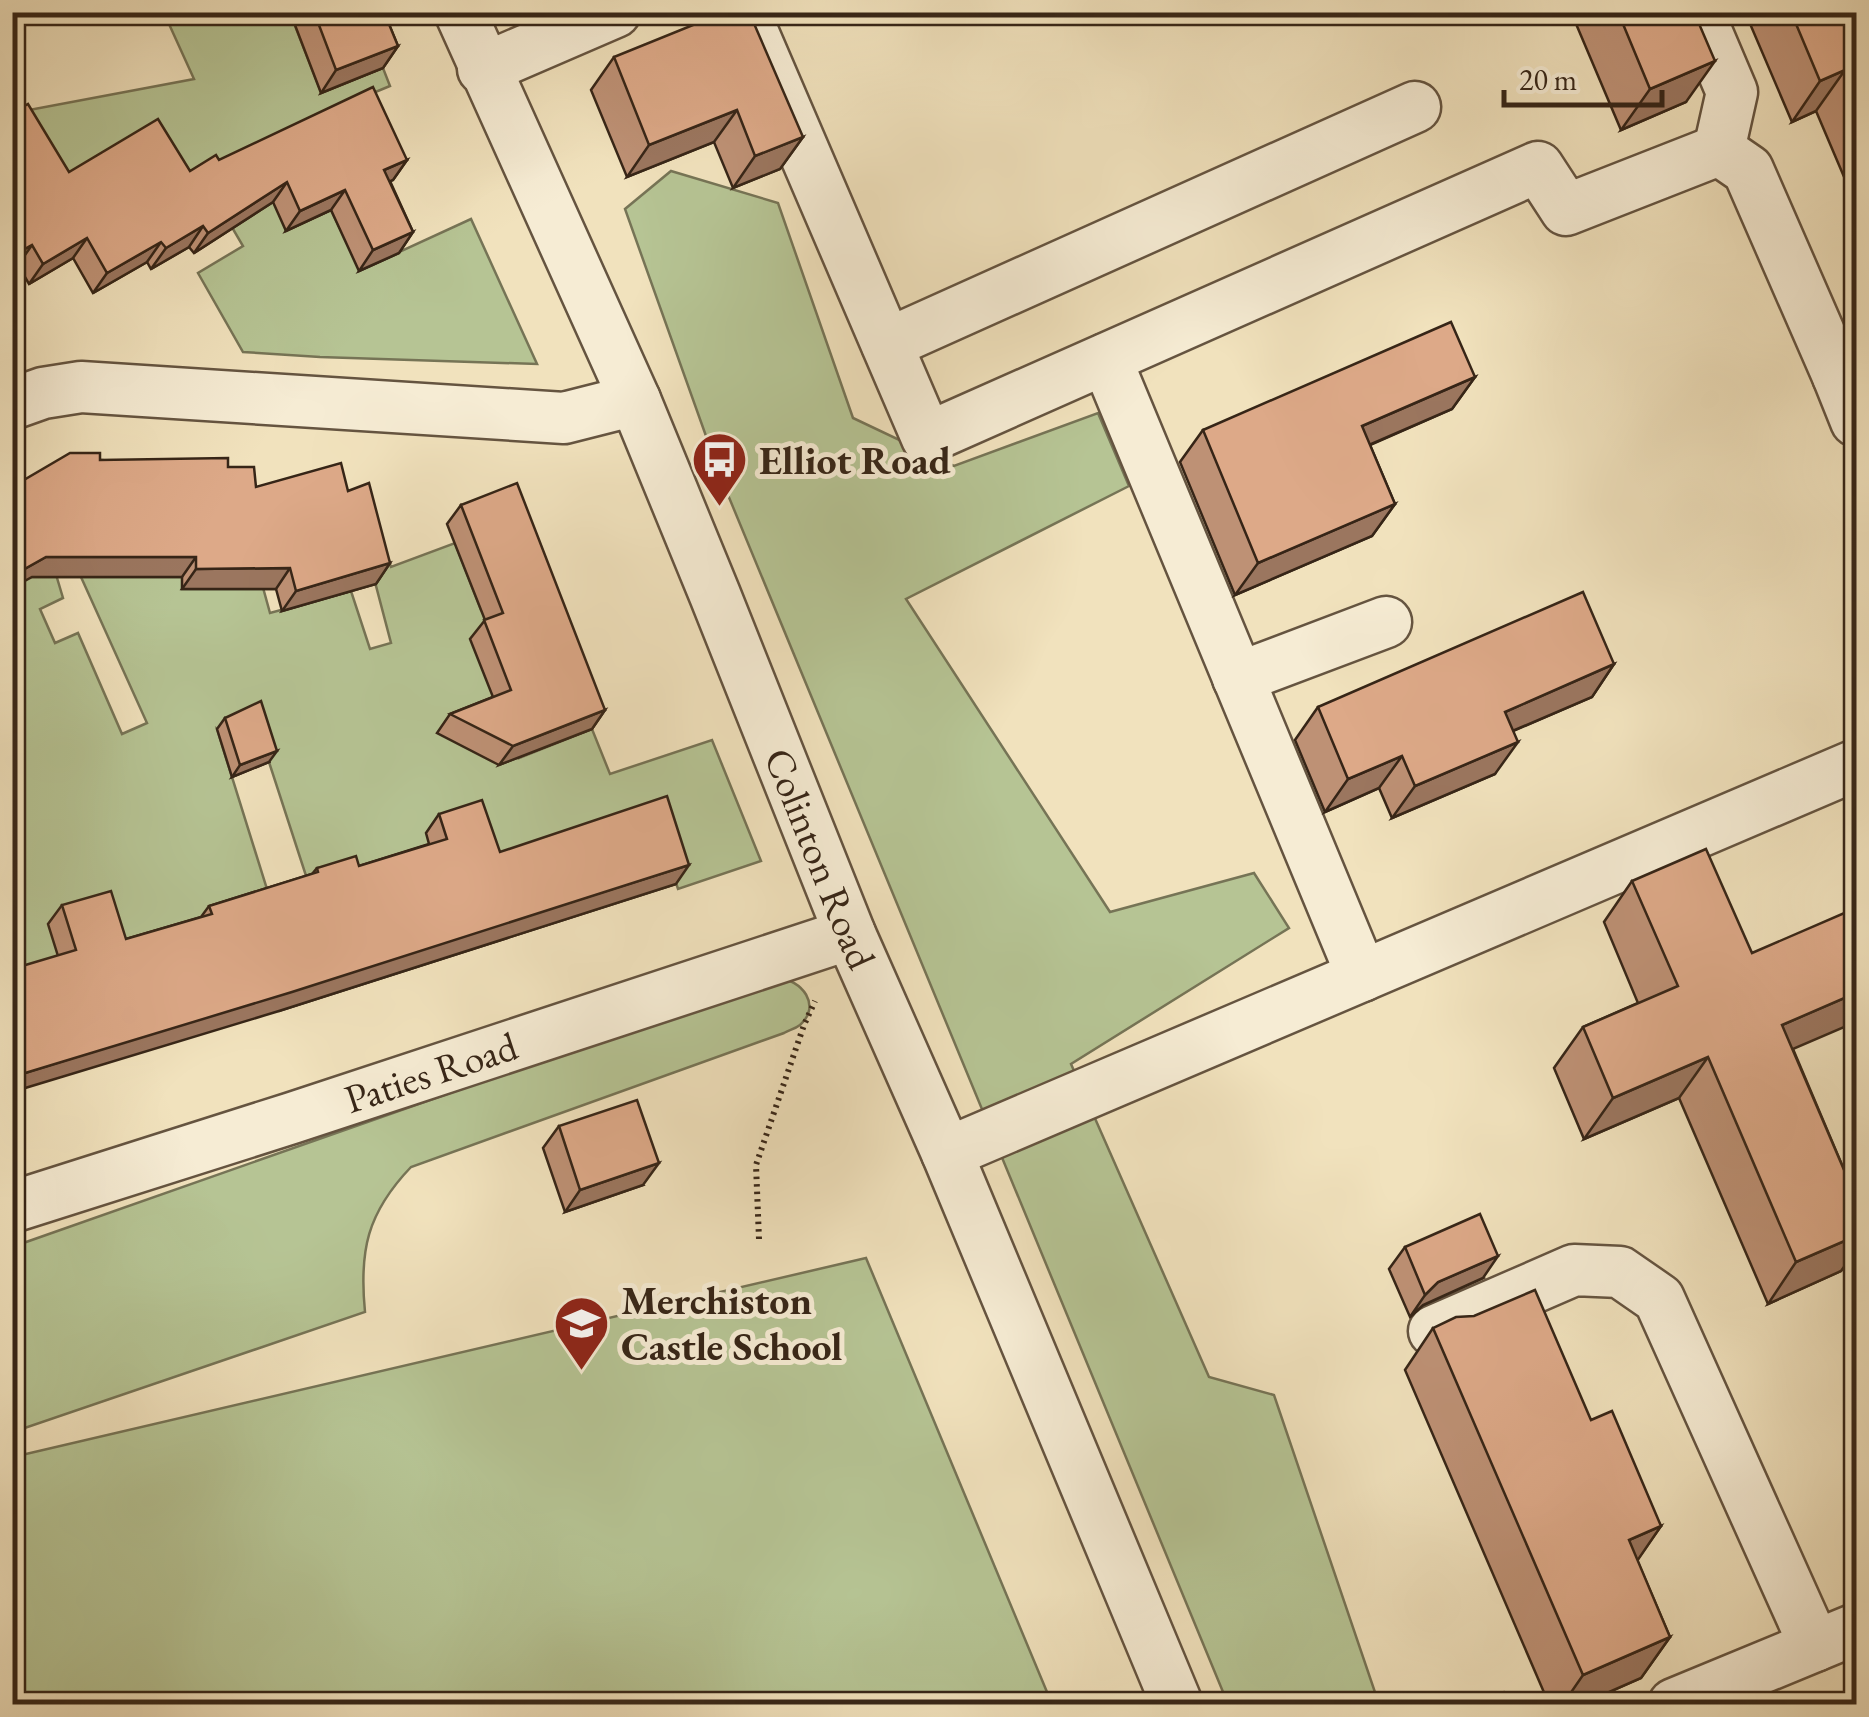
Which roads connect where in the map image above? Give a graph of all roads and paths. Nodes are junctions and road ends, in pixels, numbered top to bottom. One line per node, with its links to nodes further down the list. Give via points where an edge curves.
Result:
1 (460, 12): 5 (street, Colinton Road)
2 (615, 12): 5 (street)
3 (744, 12): 8 (street)
4 (1698, 12): 7 (street, via 1732,92)
5 (483, 69): 11 (street, Colinton Road)
6 (1414, 108): 8 (street)
7 (1719, 150): 9 (street, via 1566,210 1538,167); 10 (street, via 1748,170)
8 (886, 344): 9 (street, via 927,438)
9 (1106, 359): 14 (street)
10 (1850, 388)
11 (635, 400): 12 (street, via 564,418 81,387); 16 (street, Colinton Road)
12 (12, 404)
13 (1386, 622): 14 (street)
14 (1238, 678): 17 (street)
15 (1856, 765): 17 (street)
16 (850, 934): 18 (street, Colinton Road); 19 (street, Paties Road); 20 (path, via 804,1025 756,1165)
17 (1362, 976): 18 (street)
18 (947, 1153): 23 (street, Colinton Road)
19 (12, 1207)
20 (759, 1240)
21 (1434, 1331): 22 (street, via 1574,1270 1620,1272 1659,1299)
22 (1836, 1638): 24 (street)
23 (1177, 1704)
24 (1674, 1704)

